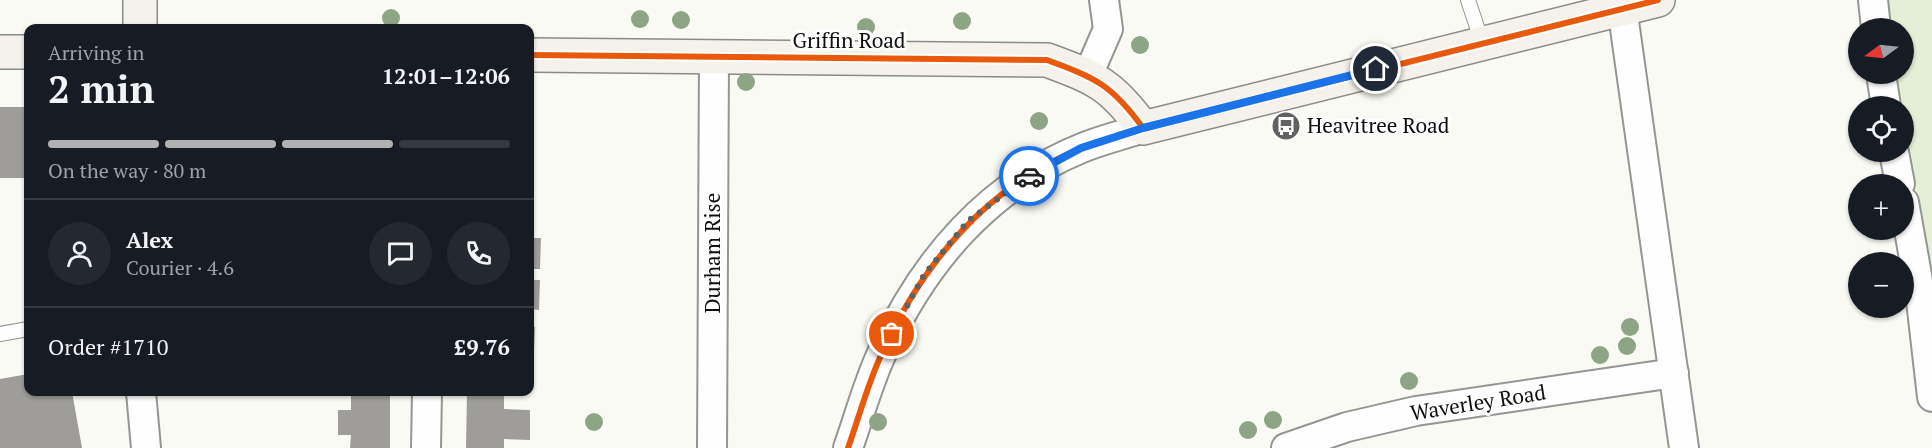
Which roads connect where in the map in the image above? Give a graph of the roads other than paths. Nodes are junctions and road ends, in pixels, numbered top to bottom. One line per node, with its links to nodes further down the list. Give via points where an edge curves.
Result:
1 (140, 0): 8 (street)
2 (1104, 0): 14 (street, via 1108,28)
3 (1468, 0): 9 (lane)
4 (1658, 0): 6 (street)
5 (1873, 0): 7 (street)
6 (1622, 4): 9 (street); 19 (street)
7 (1875, 18)
8 (140, 24)
9 (1482, 42): 15 (street)
10 (0, 52): 11 (street)
11 (24, 52)
12 (534, 56): 13 (street, Griffin Road)
13 (714, 58): 14 (street, Griffin Road, via 1047,60); 25 (street, Durham Rise)
14 (1088, 75): 15 (street, Griffin Road, via 1122,98)
15 (1143, 128): 26 (street, via 1081,148 1031,175 968,221 924,275 882,353)
16 (1911, 240): 22 (street)
17 (24, 330): 18 (lane)
18 (0, 334)
19 (1674, 373): 27 (street, Waverley Road, via 1416,411 1347,427); 28 (street)
20 (141, 396): 23 (street)
21 (427, 396): 24 (street)
22 (1932, 397)
23 (146, 448)
24 (426, 448)
25 (712, 448)
26 (848, 448)
27 (1286, 448)
28 (1684, 448)

